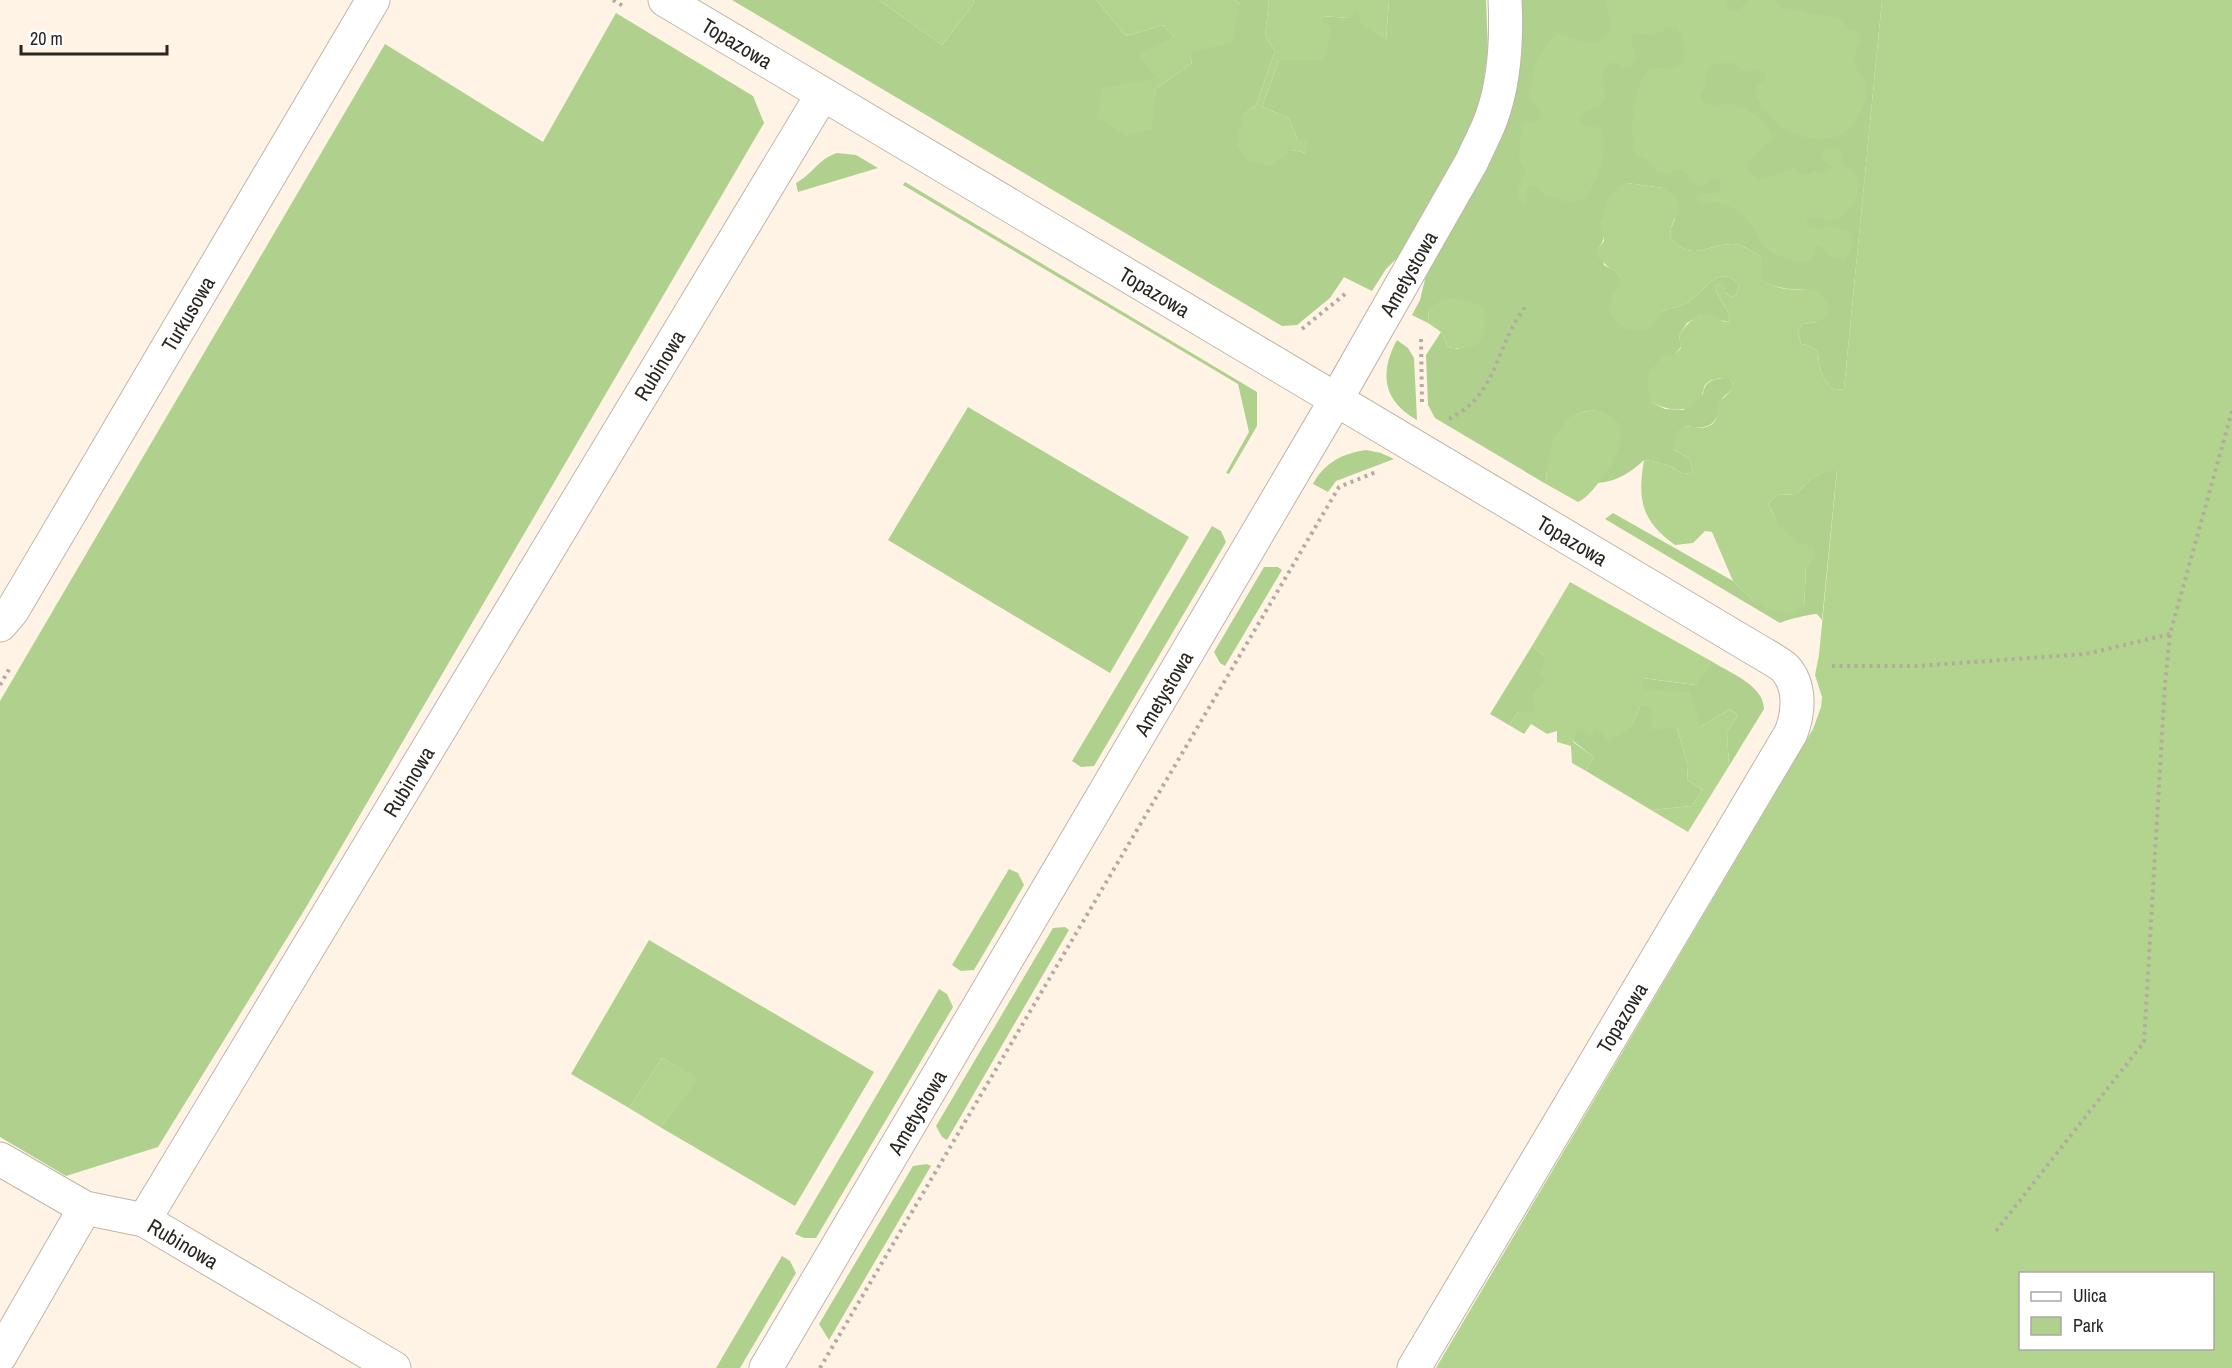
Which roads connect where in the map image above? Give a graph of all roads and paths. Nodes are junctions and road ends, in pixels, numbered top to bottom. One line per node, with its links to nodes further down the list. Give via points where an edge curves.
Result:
1 (373, 0): 14 (street, Turkusowa, via 24,590)
2 (665, 0): 4 (street, Topazowa)
3 (1505, 0): 9 (street, Ametystowa, via 1505,52 1490,121 1472,161)
4 (822, 94): 9 (street, Topazowa); 19 (street, Rubinowa)
5 (1355, 299): 7 (path, via 1346,293)
6 (1527, 304): 12 (path, via 1513,326 1492,378 1462,412)
7 (1299, 331)
8 (1421, 336): 10 (path)
9 (1337, 398): 16 (street, Topazowa); 23 (street, Ametystowa)
10 (1422, 407)
11 (2232, 411): 15 (path)
12 (1444, 421)
13 (1382, 470): 24 (path, via 1339,487)
14 (0, 624)
15 (2170, 634): 16 (path, via 2086,654 1917,666); 20 (path, via 2144,1042)
16 (1784, 667): 25 (street, Topazowa, via 1797,694 1797,715 1791,733)
17 (0, 1159): 18 (street)
18 (85, 1208): 19 (street); 21 (street)
19 (144, 1220): 22 (street, Rubinowa)
20 (1996, 1231)
21 (0, 1356)
22 (393, 1368)
23 (766, 1368)
24 (820, 1368)
25 (1414, 1368)

